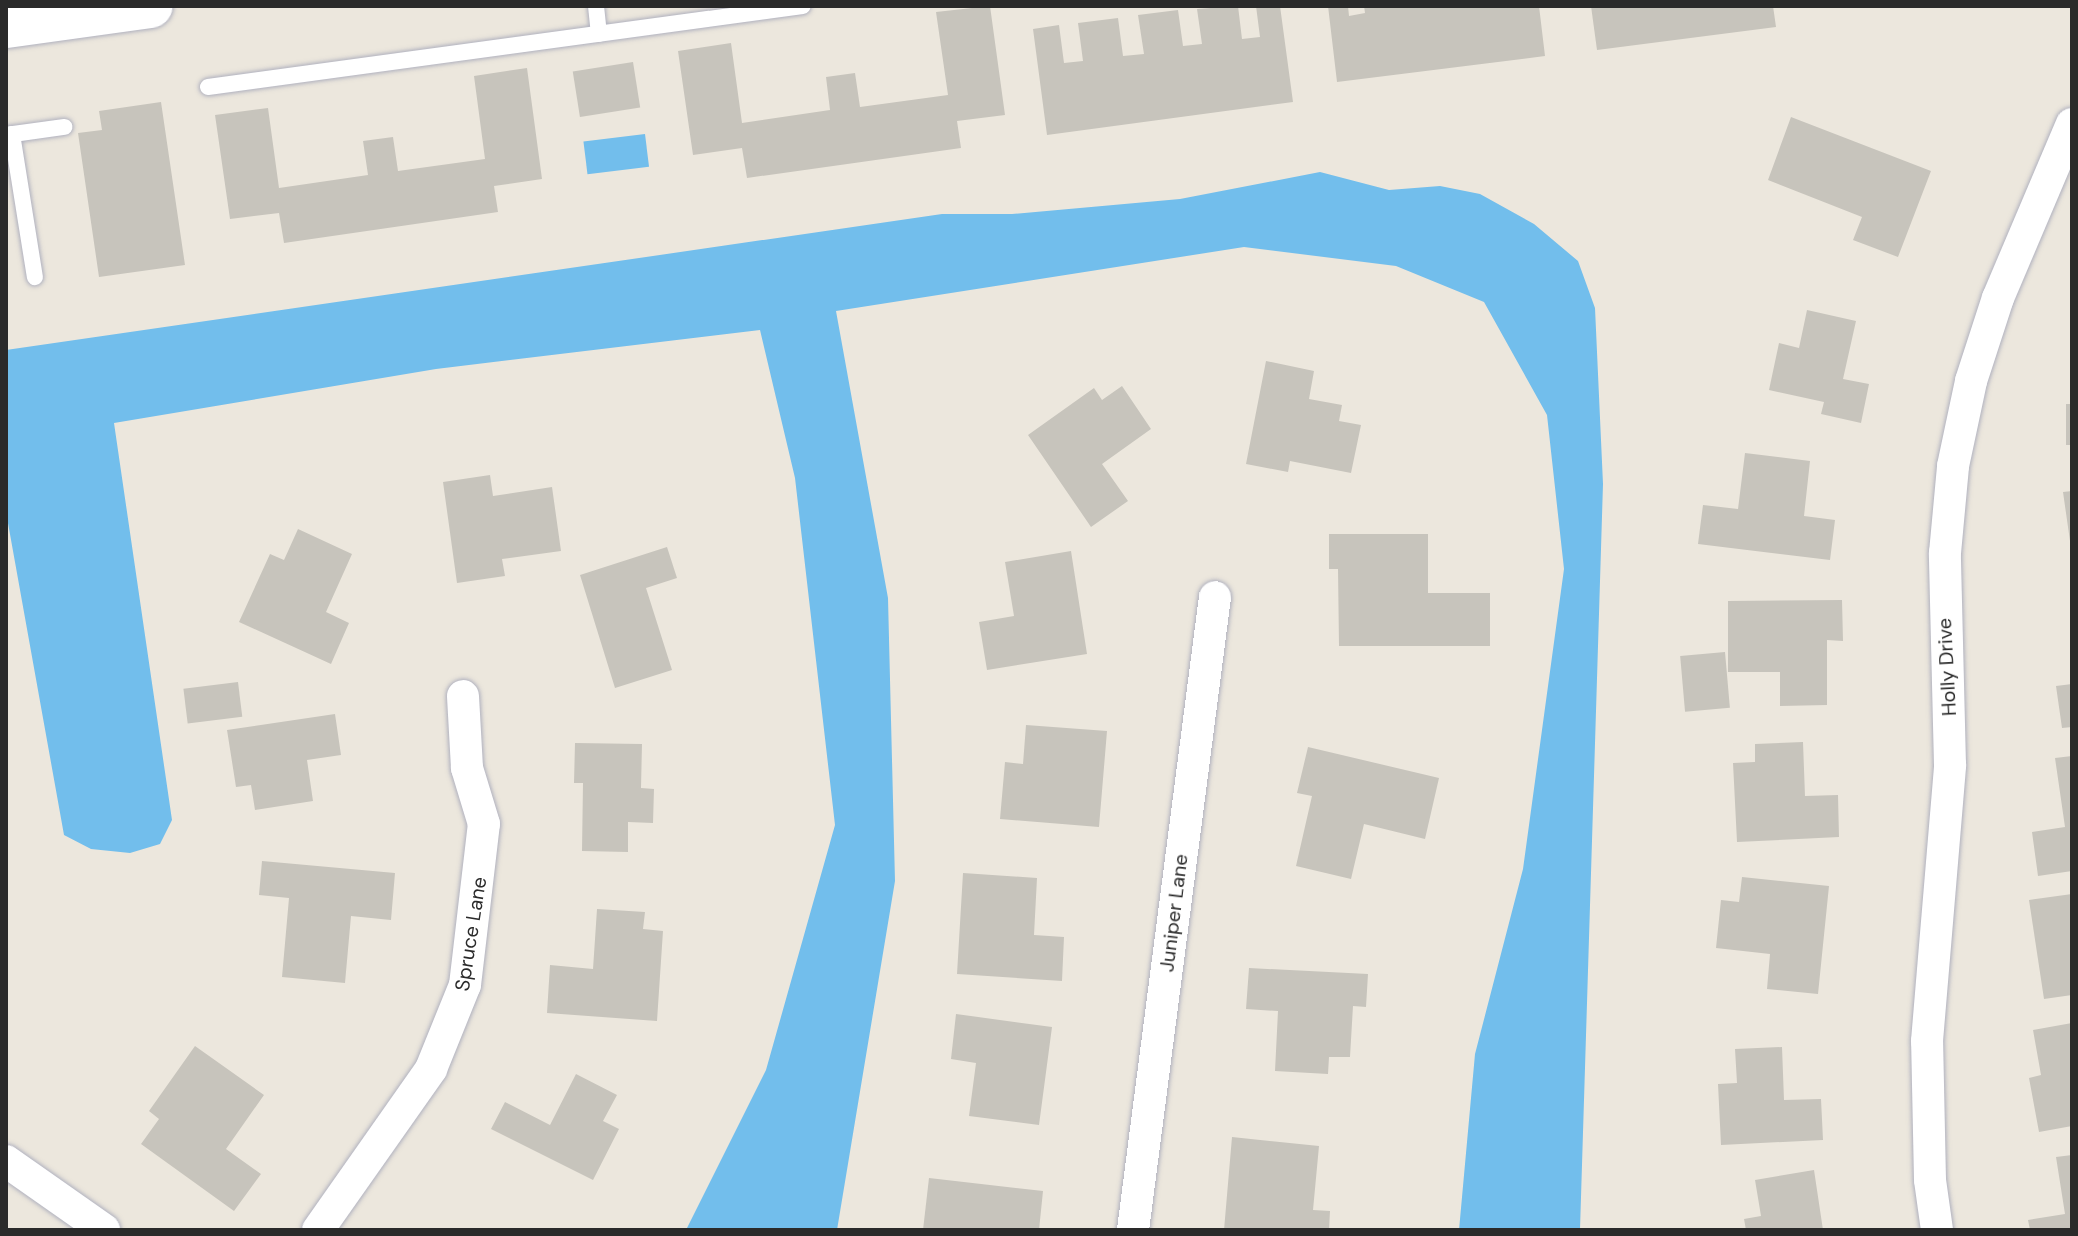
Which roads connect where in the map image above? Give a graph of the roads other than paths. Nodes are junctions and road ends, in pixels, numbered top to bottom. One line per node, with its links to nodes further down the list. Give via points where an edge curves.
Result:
1 (151, 6): 4 (main road)
2 (596, 6): 5 (lane)
3 (803, 6): 5 (lane)
4 (6, 26)
5 (599, 34): 6 (lane)
6 (208, 87)
7 (2072, 124): 17 (street, Holly Drive, via 1998,298 1971,381 1953,466 1945,567 1950,765 1927,1041 1930,1180)
8 (64, 127): 9 (lane)
9 (9, 135): 10 (lane)
10 (35, 277)
11 (1215, 597): 16 (street, Juniper Lane)
12 (463, 696): 15 (street, Spruce Lane, via 467,768 484,824 465,985 431,1069)
13 (6, 1161): 14 (street)
14 (104, 1230)
15 (318, 1230)
16 (1133, 1230)
17 (1937, 1230)

